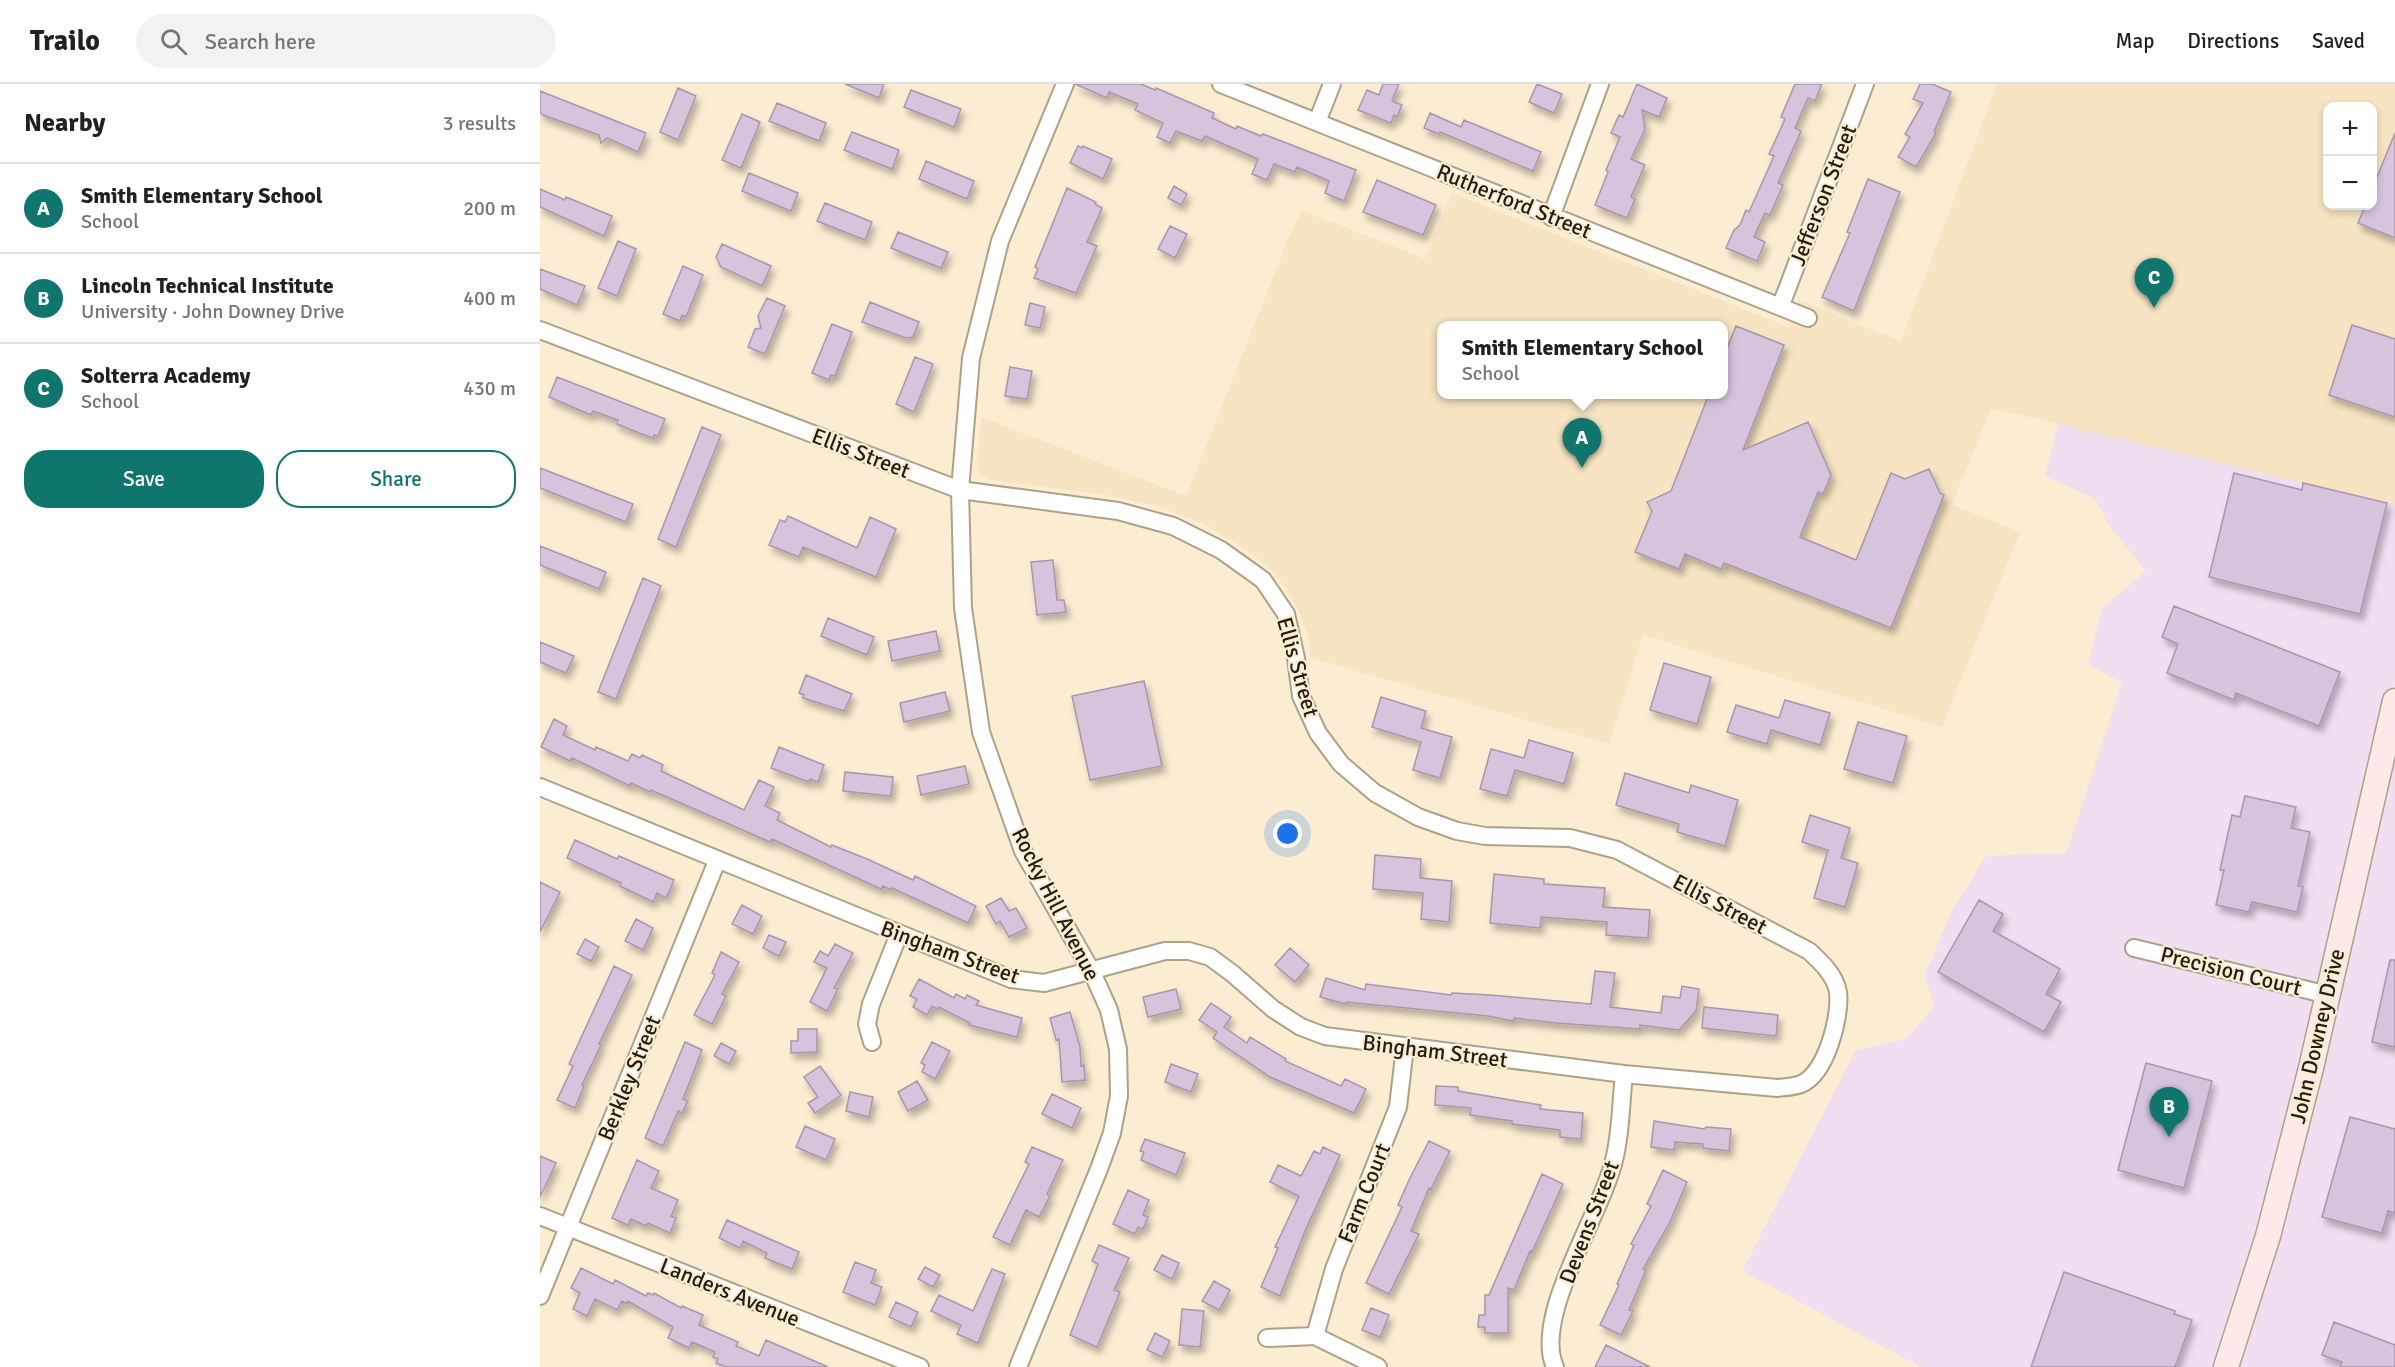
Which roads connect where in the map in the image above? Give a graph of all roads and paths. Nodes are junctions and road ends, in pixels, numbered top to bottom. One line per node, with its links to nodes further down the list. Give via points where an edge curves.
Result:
1 (1065, 84): 11 (street, Rocky Hill Avenue, via 999,241 971,358)
2 (1221, 84): 6 (street, Rutherford Street)
3 (1332, 84): 6 (street)
4 (1600, 84): 7 (street)
5 (1864, 84): 8 (street, Jefferson Street)
6 (1317, 122): 7 (street, Rutherford Street)
7 (1551, 217): 8 (street, Rutherford Street)
8 (1781, 306): 9 (street, Rutherford Street)
9 (1808, 318)
10 (540, 330): 11 (street, Ellis Street)
11 (960, 490): 17 (street, Rocky Hill Avenue, via 963,608 981,732 1023,851); 21 (street, Ellis Street, via 1118,511 1173,526 1221,550 1263,580 1286,614 1301,696 1317,733 1341,764 1375,792 1418,816 1457,831 1485,836 1570,838 1617,850 1809,951 1825,966 1838,992 1836,1023)
12 (2395, 701): 18 (street, John Downey Drive)
13 (540, 788): 14 (street, Bingham Street)
14 (717, 861): 15 (street, Bingham Street); 24 (street, Berkley Street)
15 (899, 934): 17 (street, Bingham Street, via 1011,979 1044,983); 19 (street, via 871,1004 867,1024)
16 (2134, 948): 18 (street, Precision Court)
17 (1092, 972): 20 (street, Bingham Street, via 1165,951 1189,951 1210,957 1301,1027 1325,1036); 29 (street, Rocky Hill Avenue, via 1109,1010 1118,1048 1118,1105 1099,1169)
18 (2328, 995): 32 (street, John Downey Drive, via 2268,1236)
19 (872, 1042)
20 (1405, 1047): 22 (street, Bingham Street); 26 (street, Farm Court, via 1398,1107 1334,1269)
21 (1816, 1072): 22 (street, Bingham Street, via 1801,1084 1777,1088)
22 (1624, 1074): 31 (street, Devens Street, via 1616,1155 1556,1305 1550,1334)
23 (540, 1216): 24 (street, Landers Avenue)
24 (568, 1228): 25 (street, Berkley Street); 28 (street, Landers Avenue)
25 (540, 1296)
26 (1315, 1336): 27 (street); 30 (street)
27 (1267, 1338)
28 (920, 1367)
29 (1018, 1367)
30 (1378, 1367)
31 (1555, 1367)
32 (2226, 1367)

